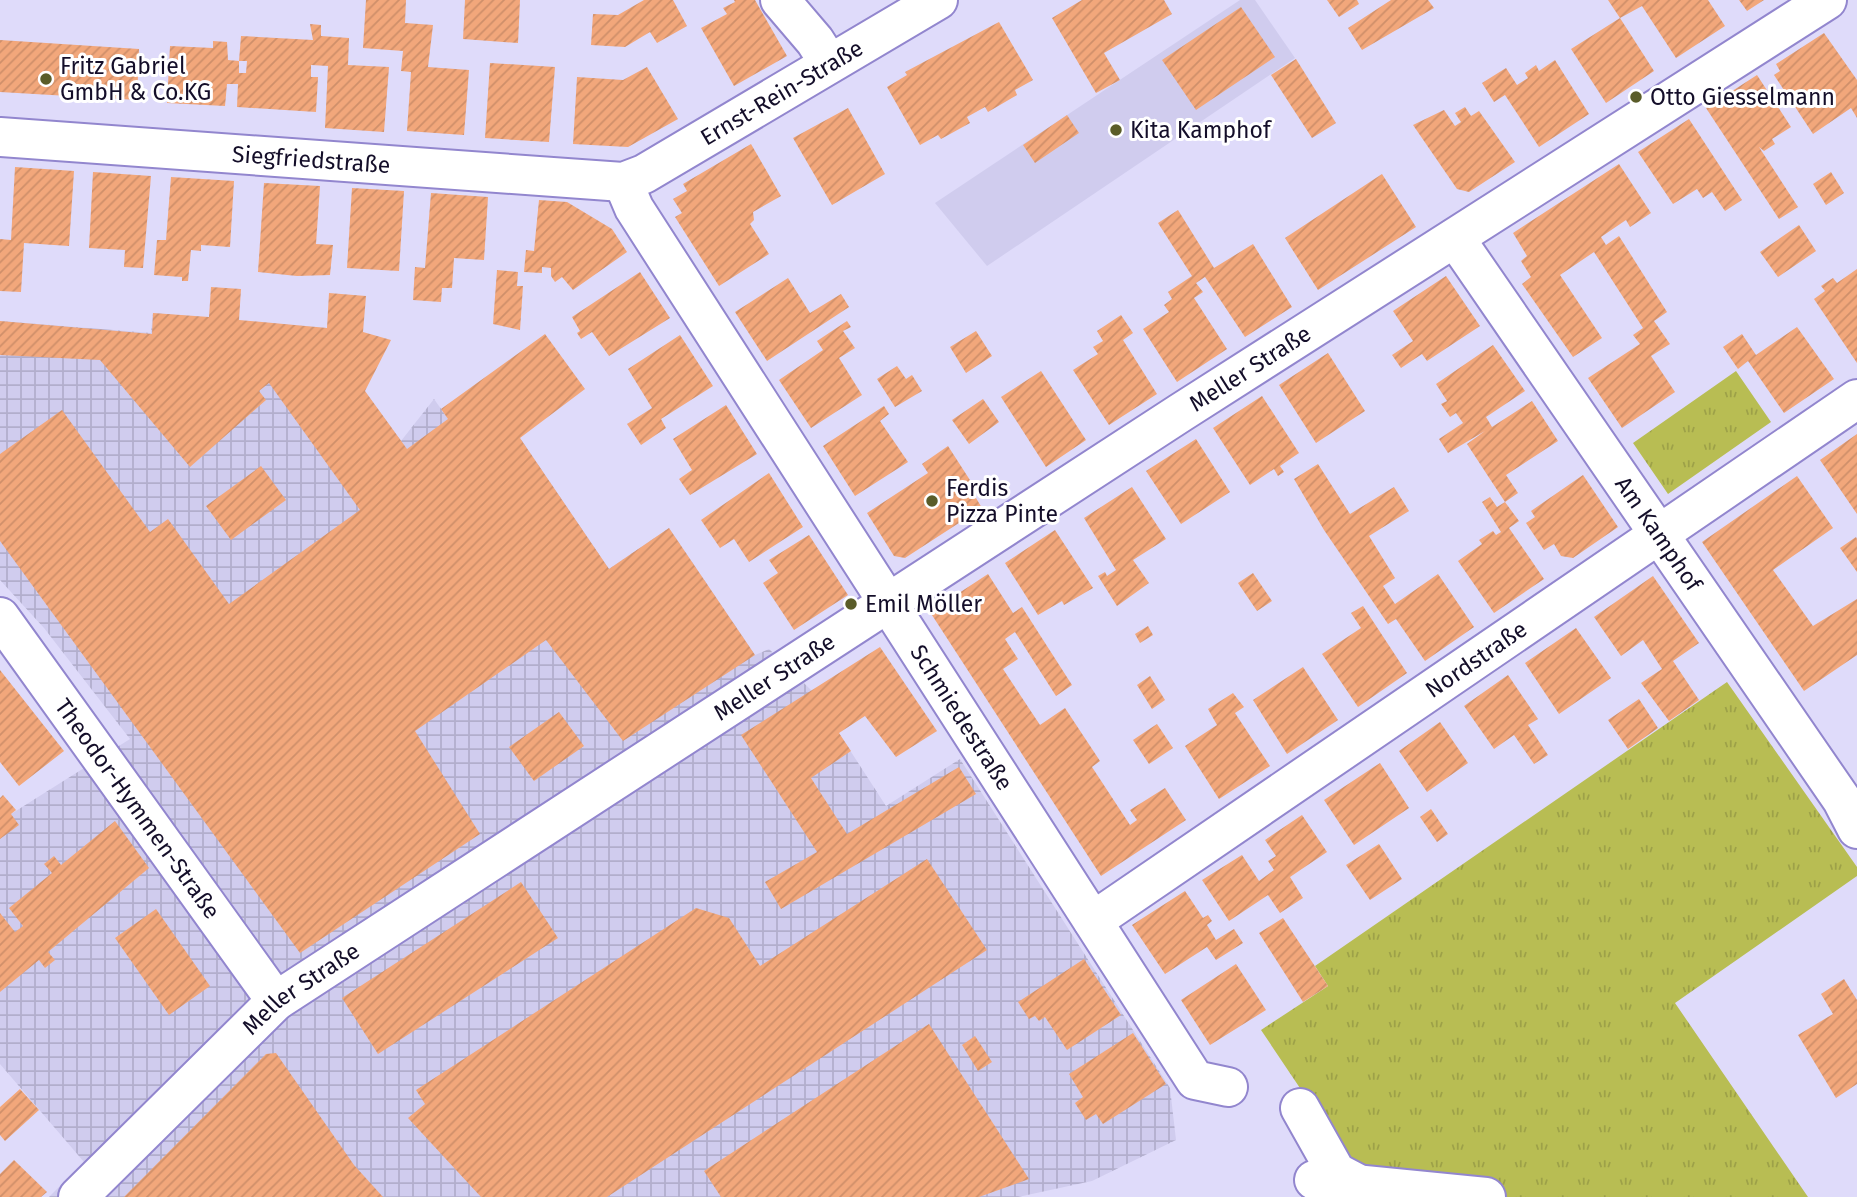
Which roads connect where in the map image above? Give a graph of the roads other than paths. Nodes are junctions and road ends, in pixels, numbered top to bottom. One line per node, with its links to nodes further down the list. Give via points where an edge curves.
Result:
1 (780, 0): 4 (street)
2 (939, 0): 4 (street, Ernst-Rein-Straße)
3 (1827, 0): 7 (street, Meller Straße)
4 (829, 63): 6 (street, Ernst-Rein-Straße, via 645,174)
5 (0, 137): 6 (street, Siegfriedstraße)
6 (623, 182): 10 (street, Schmiedestraße, via 634,208)
7 (1455, 238): 9 (street, Am Kamphof); 10 (street, Meller Straße)
8 (1857, 399): 9 (street, Nordstraße)
9 (1661, 534): 12 (street, Am Kamphof, via 1842,800); 13 (street, Nordstraße)
10 (888, 604): 13 (street, Schmiedestraße); 14 (street, Meller Straße)
11 (0, 617): 14 (street, Theodor-Hymmen-Straße)
12 (1857, 830)
13 (1093, 921): 15 (street, Schmiedestraße, via 1195,1080)
14 (276, 1001): 19 (street, Meller Straße)
15 (1228, 1087)
16 (1300, 1108): 18 (street, via 1336,1172)
17 (1314, 1180): 18 (street)
18 (1355, 1182): 20 (street)
19 (78, 1197)
20 (1486, 1197)

